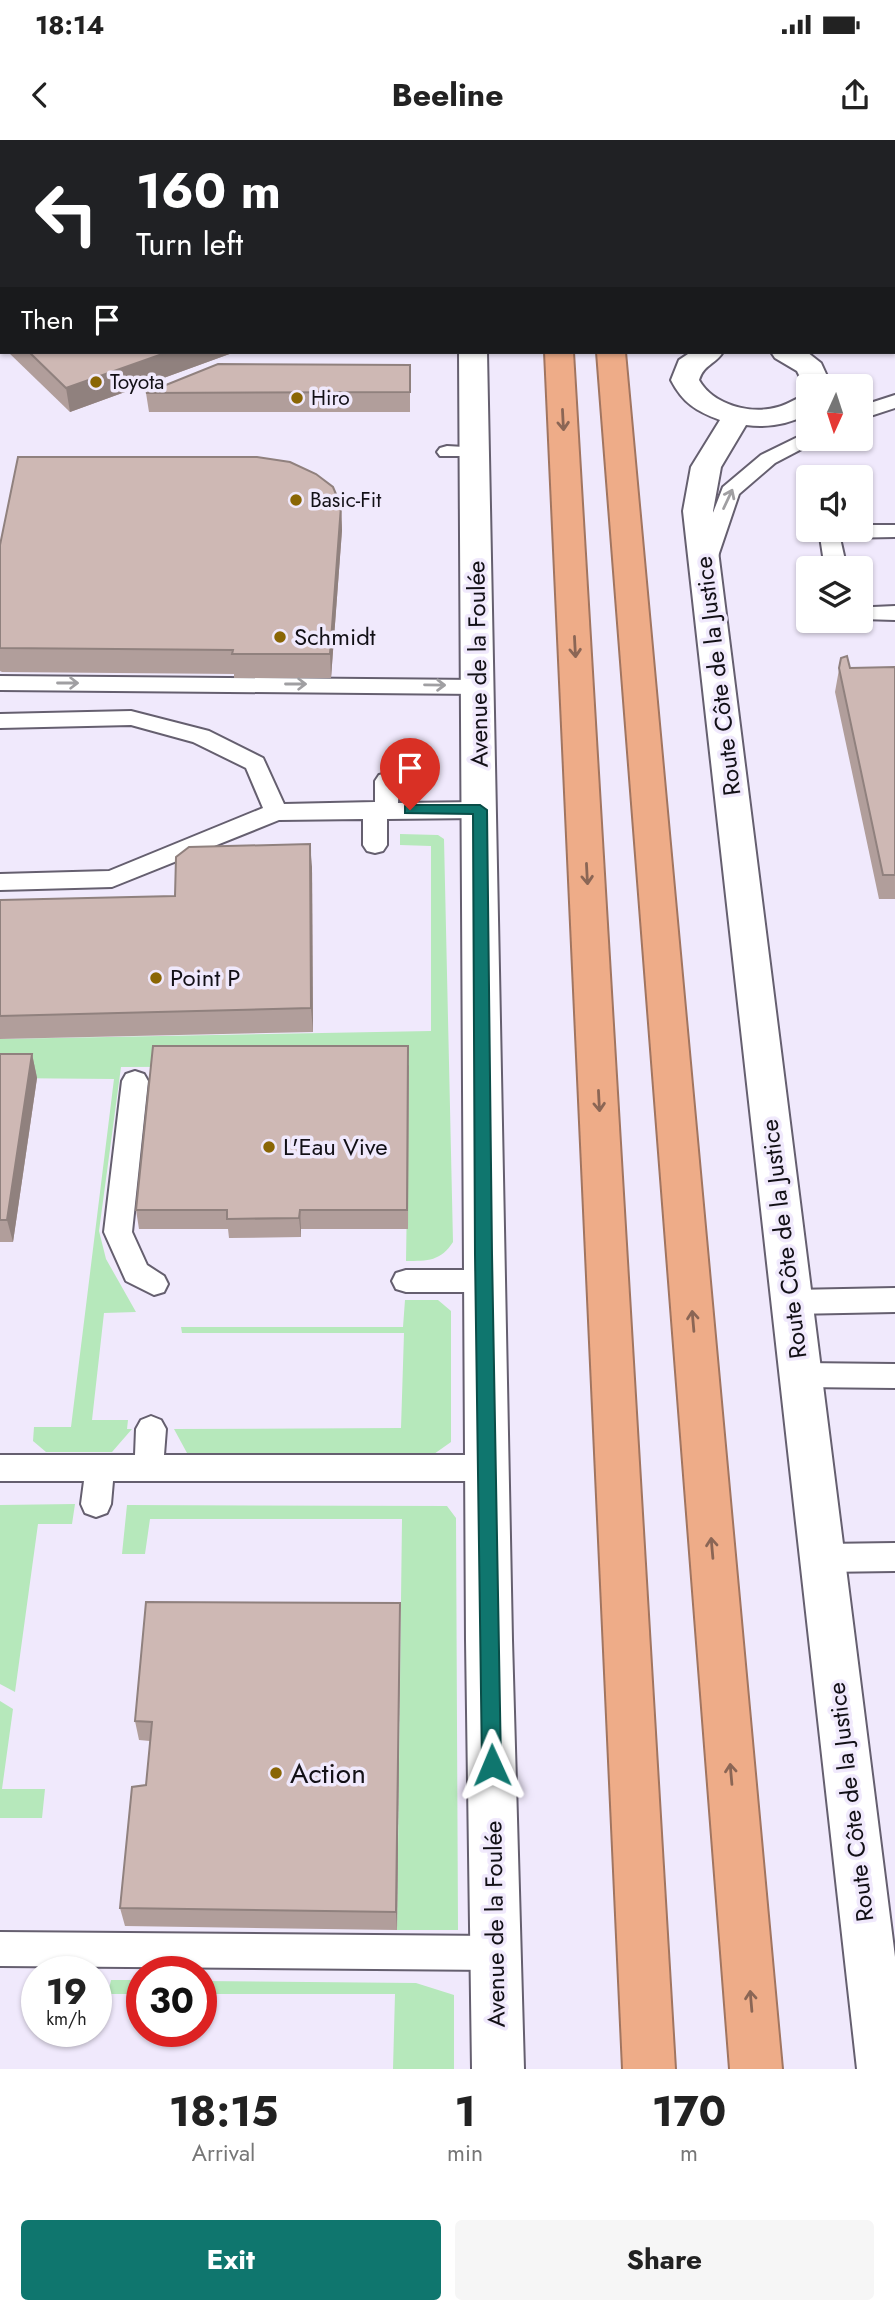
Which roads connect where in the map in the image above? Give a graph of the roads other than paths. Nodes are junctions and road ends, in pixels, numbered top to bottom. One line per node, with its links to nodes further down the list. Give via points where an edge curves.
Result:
1 (473, 354): 19 (street, Avenue de la Foulée, via 461,452)
2 (559, 354): 46 (highway, one-way to 46)
3 (611, 354): 47 (highway, one-way to 3)
4 (701, 354): 10 (street, via 689,366 688,390 699,402)
5 (793, 354): 6 (street)
6 (815, 374)
7 (895, 401): 8 (lane)
8 (873, 409)
9 (796, 411): 10 (street, via 780,417)
10 (736, 417): 14 (street, Route Côte de la Justice, via 706,467 698,512)
11 (796, 444): 14 (lane, one-way to 11, via 730,491 768,459)
12 (895, 531): 13 (lane, via 828,532)
13 (833, 556)
14 (705, 562): 32 (street, Route Côte de la Justice)
15 (895, 613): 16 (lane)
16 (873, 614)
17 (387, 679): 18 (lane, one-way to 17); 19 (lane, one-way to 19)
18 (0, 683)
19 (479, 687): 23 (street, Avenue de la Foulée)
20 (0, 721): 24 (lane, via 131,718 201,736 255,763)
21 (387, 781): 22 (lane)
22 (381, 810): 23 (lane); 24 (lane); 25 (lane)
23 (480, 810): 29 (street, Avenue de la Foulée)
24 (276, 812): 26 (lane, via 112,879)
25 (375, 845)
26 (0, 882)
27 (135, 1081): 30 (lane, via 118,1231 136,1273)
28 (406, 1281): 29 (lane)
29 (484, 1281): 39 (street, Avenue de la Foulée)
30 (154, 1284)
31 (895, 1300): 32 (lane)
32 (792, 1302): 33 (street, Route Côte de la Justice)
33 (801, 1376): 34 (lane); 41 (street, Route Côte de la Justice)
34 (895, 1376)
35 (151, 1429): 38 (lane)
36 (0, 1468): 37 (lane)
37 (100, 1468): 38 (lane); 40 (lane)
38 (149, 1468): 39 (lane)
39 (486, 1468): 44 (street, Avenue de la Foulée)
40 (96, 1504)
41 (823, 1558): 42 (lane); 48 (street, Route Côte de la Justice)
42 (895, 1558)
43 (0, 1949): 44 (lane)
44 (495, 1953): 45 (street, Avenue de la Foulée)
45 (498, 2069)
46 (649, 2069)
47 (756, 2069)
48 (883, 2069)

